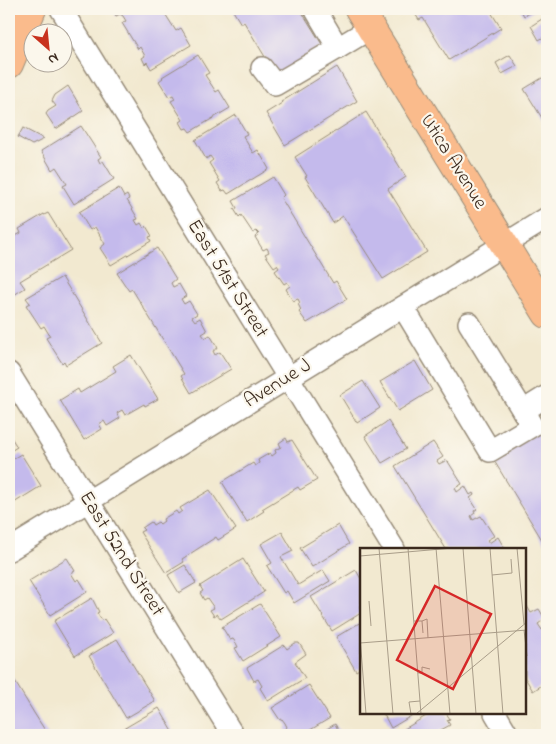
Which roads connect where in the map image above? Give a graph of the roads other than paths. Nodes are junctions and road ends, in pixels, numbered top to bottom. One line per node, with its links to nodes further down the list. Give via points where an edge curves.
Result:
1 (32, 9): 6 (main road)
2 (61, 9): 14 (street, East 51st Street)
3 (316, 9): 5 (street)
4 (365, 18): 5 (street); 9 (main road, Utica Avenue)
5 (338, 48): 7 (street, via 275,85)
6 (9, 64)
7 (262, 68)
8 (547, 218): 9 (street, Avenue J)
9 (504, 244): 10 (street, Avenue J); 11 (main road, Utica Avenue)
10 (403, 307): 14 (street, Avenue J); 16 (street, via 490,451 532,426)
11 (547, 314)
12 (468, 323): 16 (street)
13 (9, 373): 17 (street, East 52nd Street)
14 (288, 377): 17 (street, Avenue J); 18 (street, East 51st Street)
15 (547, 396): 16 (street)
16 (523, 411)
17 (88, 501): 19 (street, Avenue J); 21 (street, East 52nd Street)
18 (393, 548)
19 (9, 550)
20 (495, 714): 22 (street)
21 (232, 735)
22 (508, 735)

